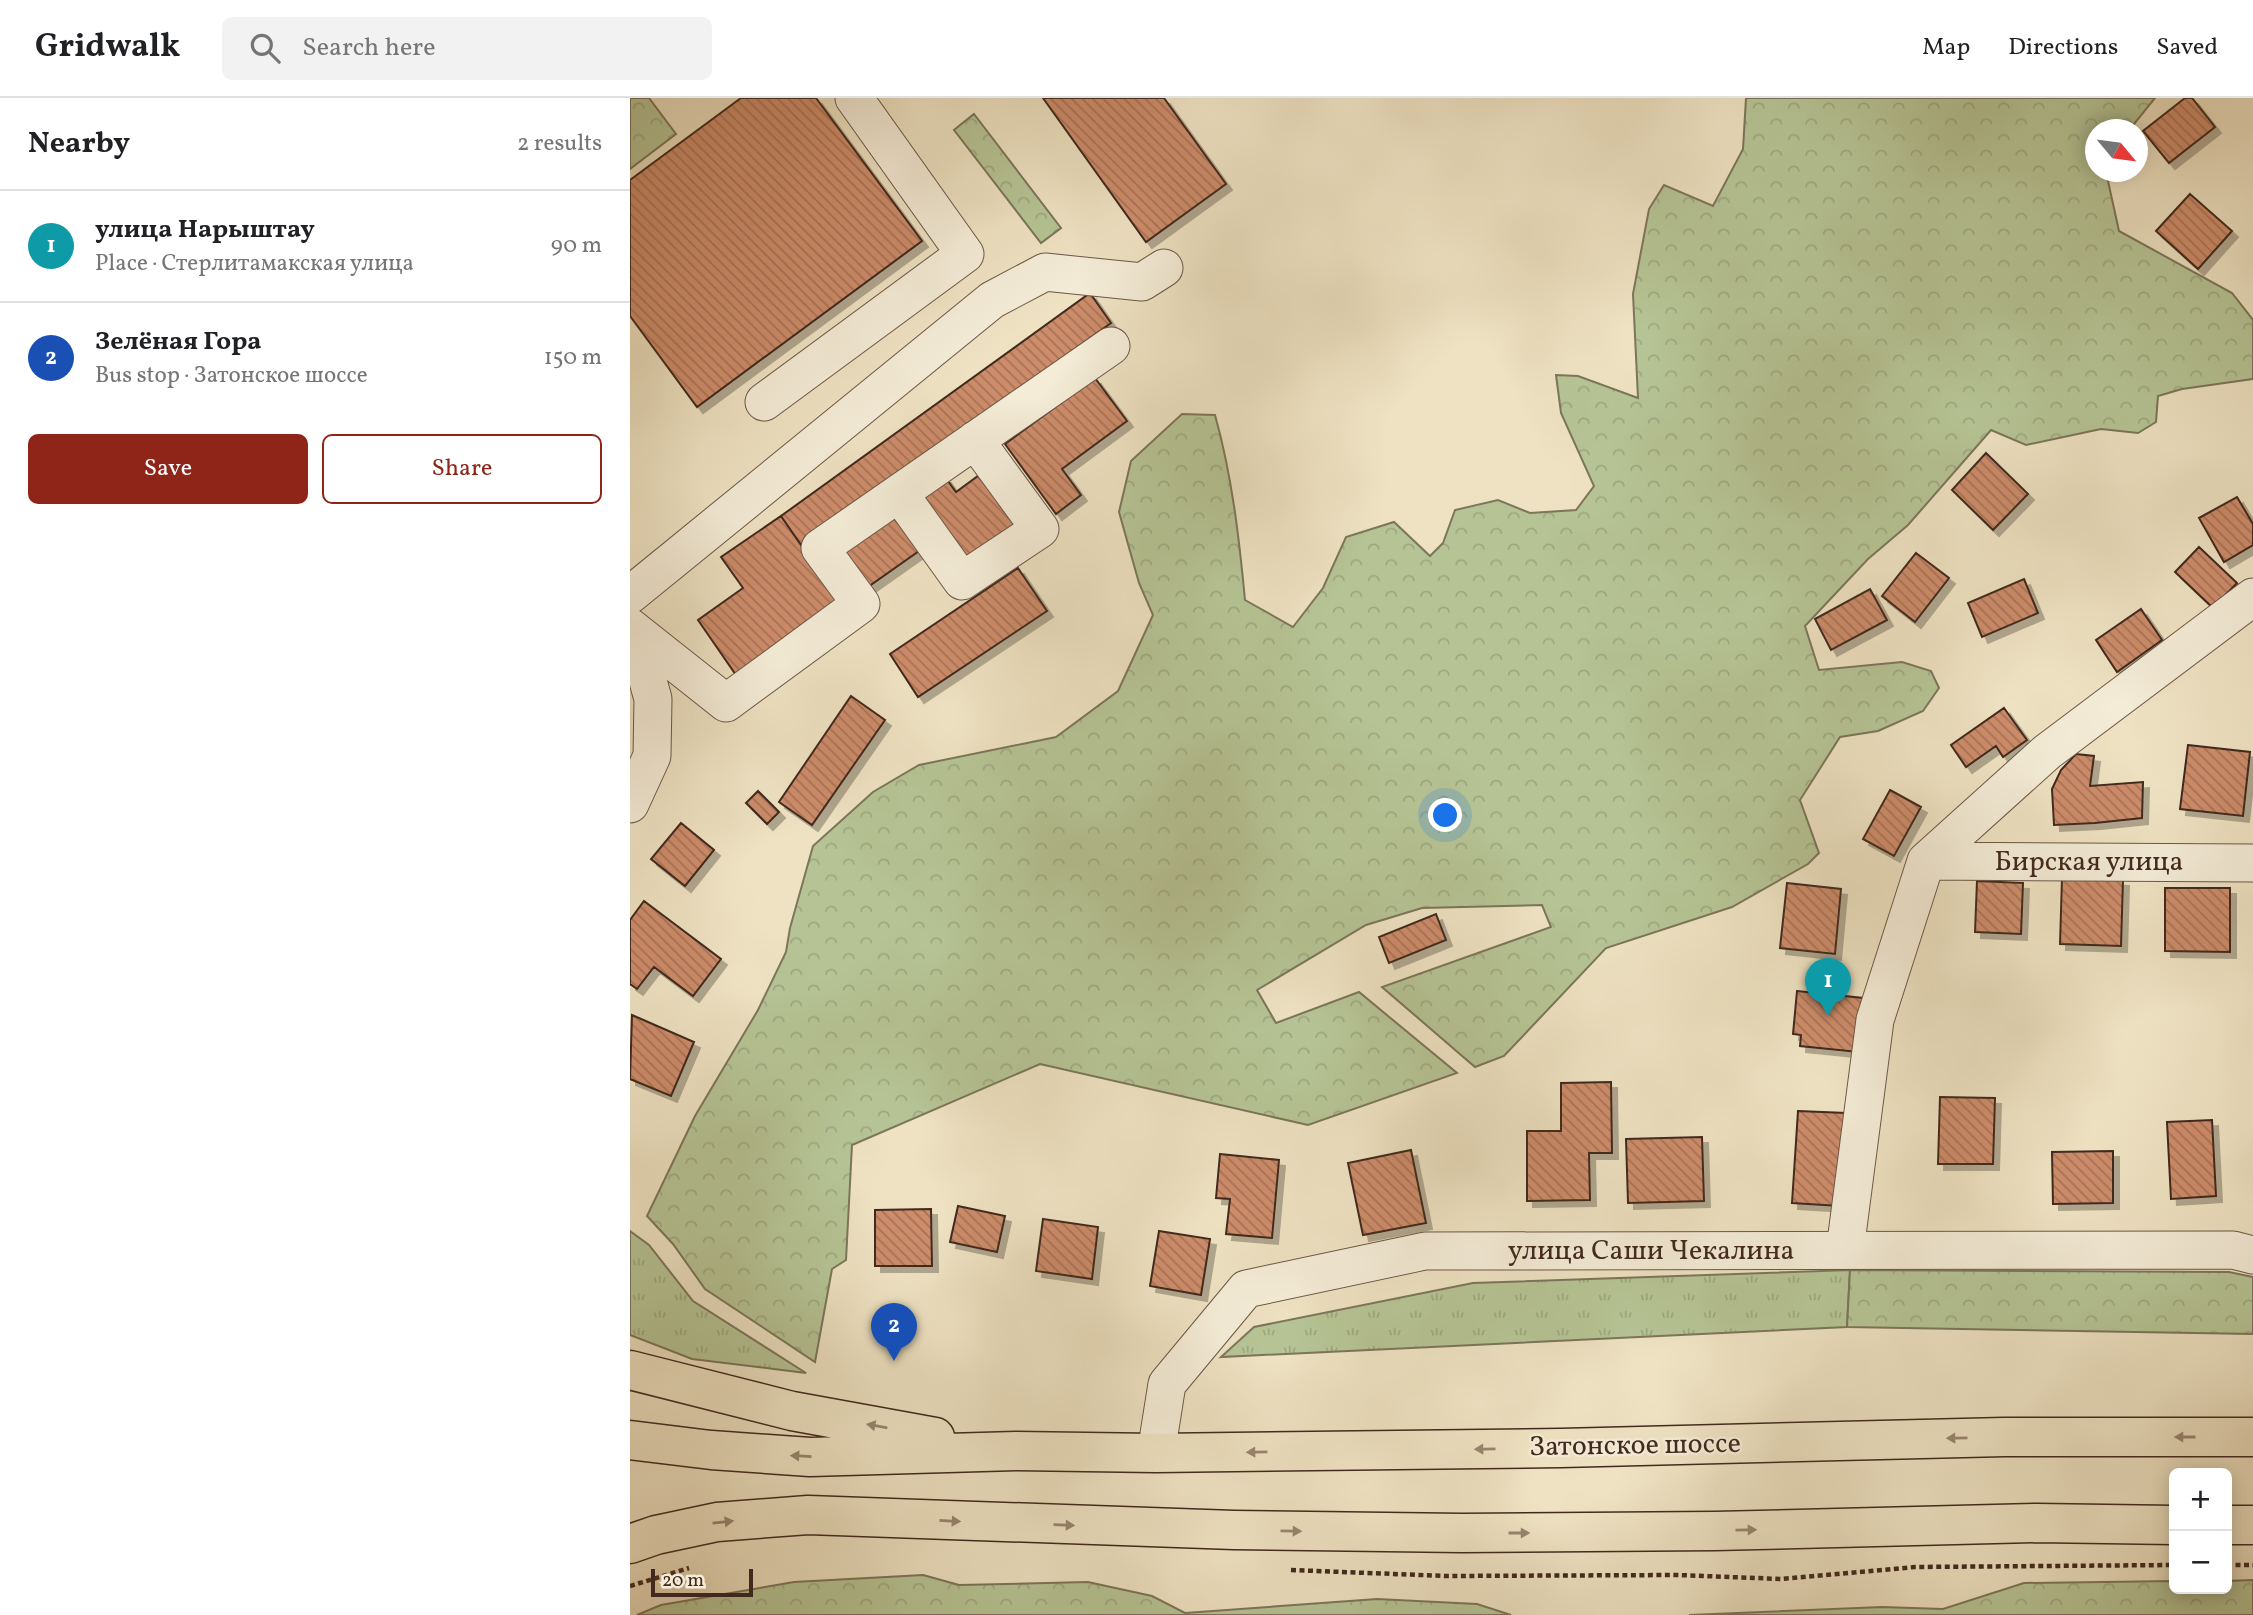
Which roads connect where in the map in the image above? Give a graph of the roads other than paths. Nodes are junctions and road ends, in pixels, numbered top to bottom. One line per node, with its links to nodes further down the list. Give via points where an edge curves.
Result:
1 (854, 98): 4 (street, via 965,254)
2 (1164, 268): 8 (street, via 1142,282 1045,272 992,300)
3 (1111, 346): 5 (street)
4 (764, 402)
5 (975, 440): 6 (street); 6 (street, via 1040,529 962,581)
6 (898, 493): 8 (street, via 820,548 861,604 726,703)
7 (2253, 597): 10 (street, via 2047,752)
8 (631, 618): 9 (street, via 653,699 652,755)
9 (630, 804)
10 (1926, 861): 11 (street, Бирская улица); 12 (street, via 1875,1020)
11 (2253, 863)
12 (1844, 1250): 13 (street, улица Саши Чекалина, via 2234,1250); 18 (street, улица Саши Чекалина, via 1425,1251 1246,1289 1167,1384)
13 (2253, 1255)
14 (630, 1370): 17 (main road, one-way to 14, via 792,1411)
15 (2253, 1437): 18 (main road, Затонское шоссе, one-way to 18, via 2004,1437)
16 (630, 1440): 17 (main road, one-way to 16, via 810,1457)
17 (1016, 1451): 18 (main road, Затонское шоссе)
18 (1156, 1453)
19 (2169, 1525): 22 (main road, one-way to 19, via 717,1522 808,1515 1234,1531 1462,1533)
20 (2232, 1525): 21 (main road)
21 (2253, 1525)
22 (630, 1544)

